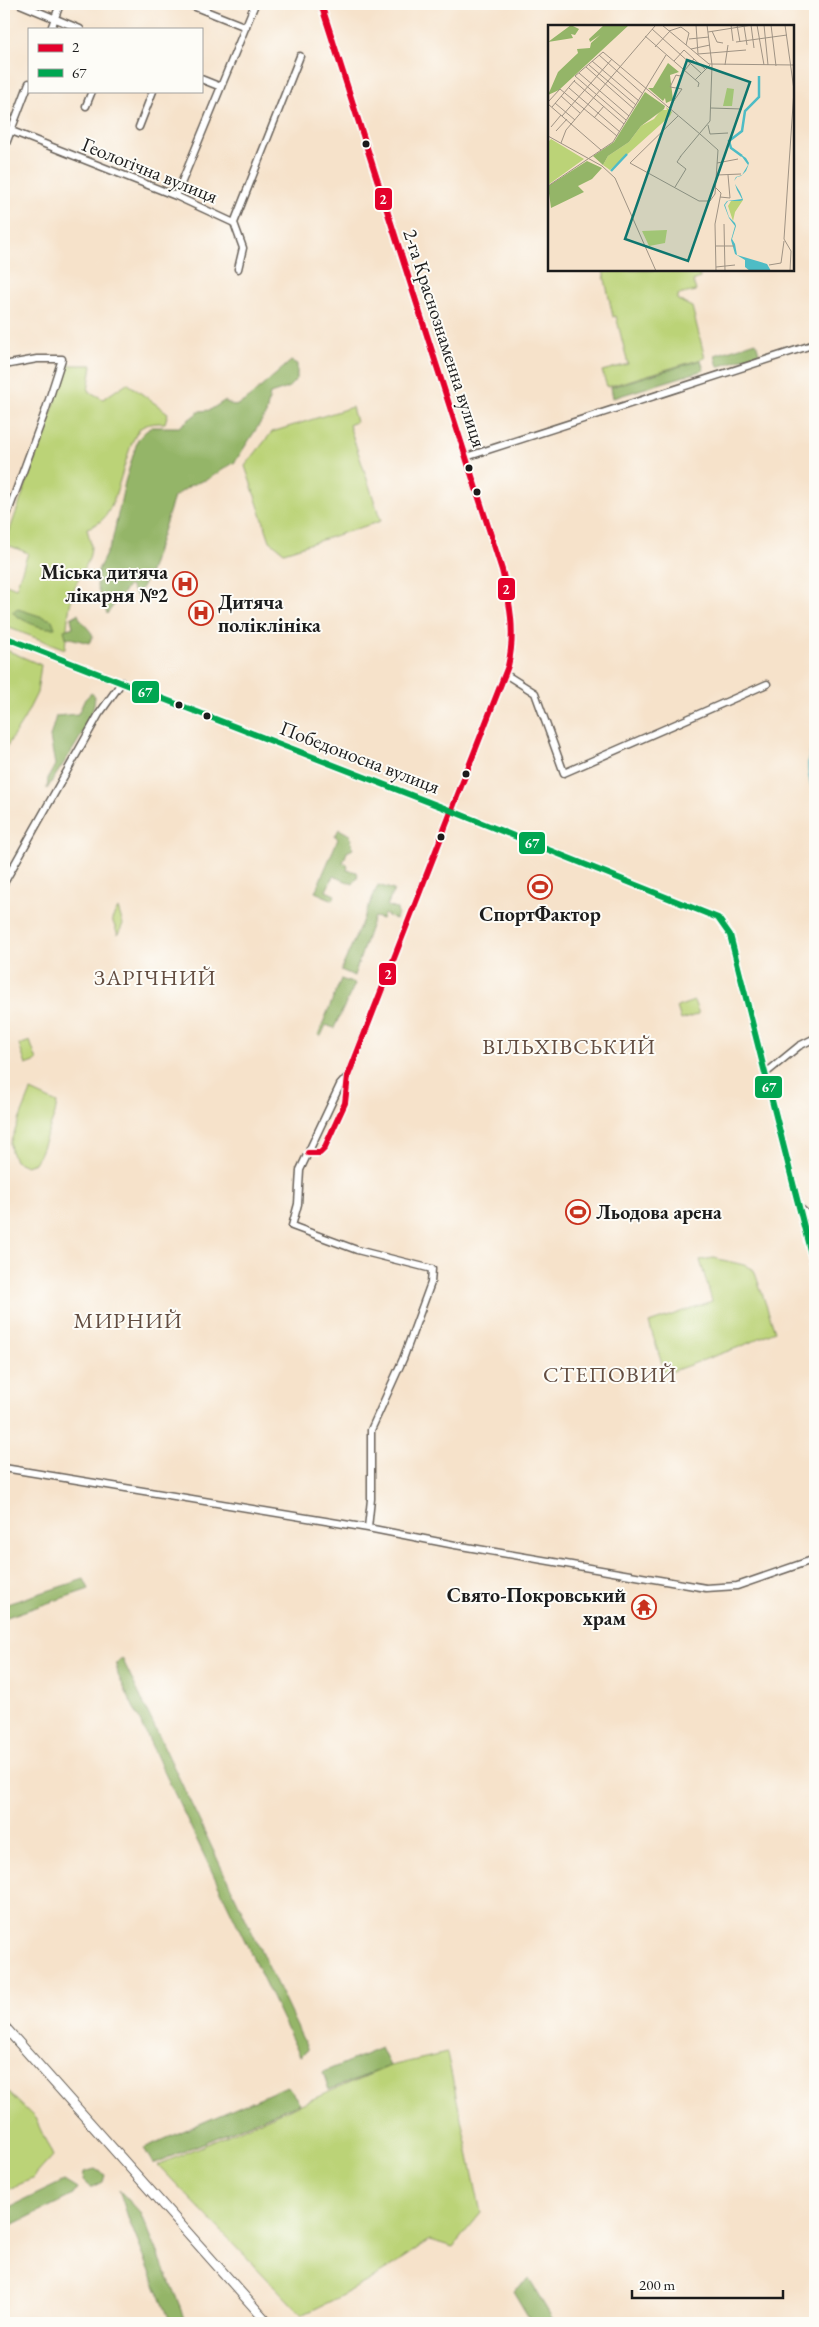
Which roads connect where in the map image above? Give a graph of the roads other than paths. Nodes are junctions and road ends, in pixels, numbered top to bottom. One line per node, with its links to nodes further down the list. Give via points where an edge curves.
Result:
1 (20, 4): 6 (street)
2 (60, 4): 6 (street)
3 (188, 4): 7 (street)
4 (255, 4): 7 (street)
5 (321, 4): 25 (street, 2-га Краснознаменна вулиця)
6 (55, 18): 8 (street); 9 (street)
7 (246, 27): 13 (street)
8 (51, 28)
9 (78, 28)
10 (300, 56): 21 (street)
11 (202, 79): 13 (street)
12 (28, 85): 18 (street)
13 (221, 87): 20 (street)
14 (92, 92): 16 (street)
15 (153, 92): 17 (street)
16 (86, 106)
17 (139, 127)
18 (7, 129): 19 (street); 20 (street, Геологічна вулиця)
19 (4, 149)
20 (176, 196): 21 (street, Геологічна вулиця)
21 (234, 223): 22 (street, Геологічна вулиця, via 243,248)
22 (238, 269)
23 (815, 344): 25 (street)
24 (4, 365): 26 (street, via 62,359)
25 (466, 458): 28 (street, 2-га Краснознаменна вулиця, via 507,592 513,634)
26 (4, 523)
27 (4, 637): 29 (street, Победоносна вулиця)
28 (505, 674): 30 (street, via 535,694 564,773); 31 (street, 2-га Краснознаменна вулиця)
29 (122, 682): 31 (street, Победоносна вулиця); 32 (street, via 99,714)
30 (767, 684)
31 (452, 811): 34 (street, Победоносна вулиця, via 718,918 730,935); 35 (street, 2-га Краснознаменна вулиця)
32 (4, 883)
33 (815, 1038): 34 (street, via 799,1046)
34 (766, 1072): 37 (street, Победоносна вулиця)
35 (348, 1076): 36 (street, 2-га Краснознаменна вулиця, via 340,1085); 36 (street, 2-га Краснознаменна вулиця, via 345,1103 324,1149 320,1154)
36 (308, 1153): 41 (street, via 300,1170 298,1204 292,1226 357,1250 432,1269 403,1359 371,1430)
37 (798, 1206): 38 (street); 39 (street, Победоносна вулиця)
38 (815, 1221)
39 (815, 1270)
40 (4, 1468): 41 (street)
41 (368, 1528): 42 (street, via 706,1588 737,1586)
42 (815, 1559)
43 (4, 2026): 44 (highway)
44 (268, 2323)

